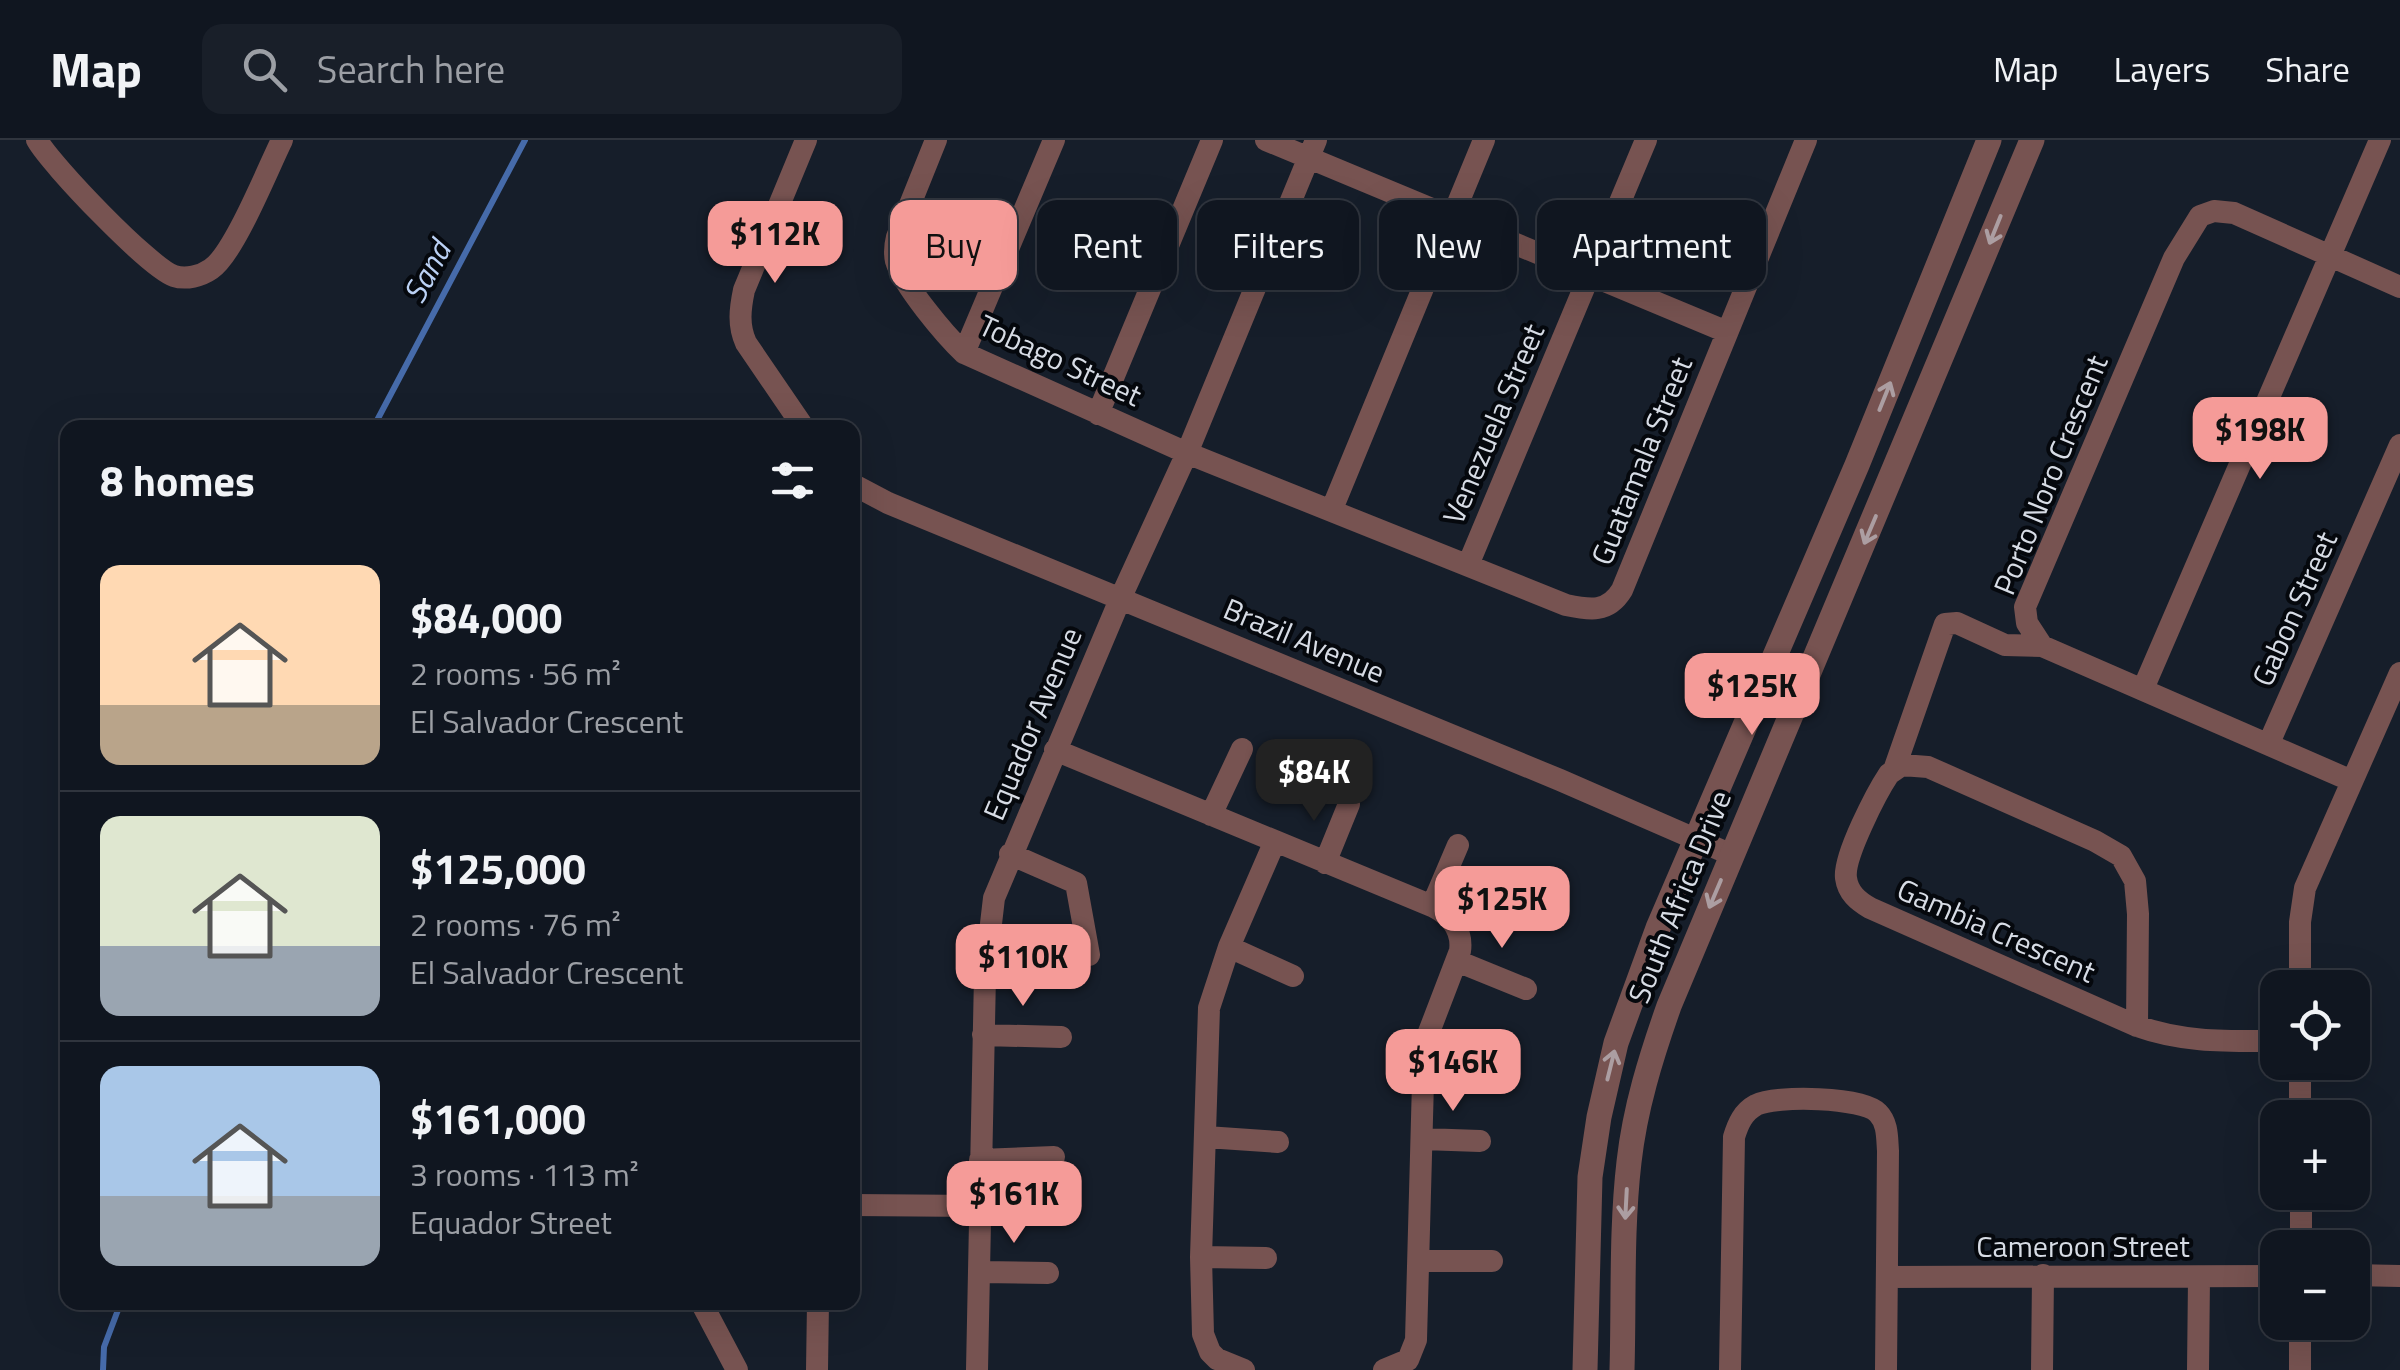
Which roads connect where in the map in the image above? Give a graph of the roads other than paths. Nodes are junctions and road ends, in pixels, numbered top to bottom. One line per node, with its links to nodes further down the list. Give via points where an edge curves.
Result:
1 (36, 140): 2 (street, via 73,185 155,263 180,277 200,275 220,262)
2 (282, 140)
3 (806, 140): 26 (street, via 740,311 746,343)
4 (936, 140): 24 (street, Tobago Street, via 894,252 897,266)
5 (1054, 140): 24 (street)
6 (1212, 140): 25 (street)
7 (1266, 140): 14 (street)
8 (1484, 140): 16 (street)
9 (1646, 140): 17 (street, Venezuela Street)
10 (1806, 140): 23 (street, Guatamala Street)
11 (1989, 140): 43 (street, South Africa Drive, one-way to 11)
12 (2032, 140): 47 (street, South Africa Drive, one-way to 47)
13 (2380, 140): 18 (street)
14 (1312, 148): 15 (street); 28 (street, Equador Avenue)
15 (1421, 200)
16 (1458, 200)
17 (1620, 200)
18 (2328, 255): 19 (street, Porto Noro Crescent); 33 (street, Porto Noro Crescent, via 2234,213 2214,211 2190,227 2029,593 2026,623); 35 (street)
19 (2400, 288)
20 (1421, 290): 30 (street)
21 (1582, 290): 31 (street, Venezuela Street)
22 (1625, 290): 23 (street)
23 (1728, 332): 31 (street, Guatamala Street, via 1622,590 1610,604 1599,610 1566,605)
24 (964, 353): 25 (street, Tobago Street)
25 (1098, 414): 28 (street, Tobago Street)
26 (799, 420)
27 (2400, 445): 36 (street, Gabon Street)
28 (1187, 453): 30 (street, Guatamala Street); 32 (street, Equador Avenue)
29 (860, 488): 32 (street, Brazil Avenue)
30 (1332, 509): 31 (street, Guatamala Street)
31 (1468, 565)
32 (1121, 597): 38 (street, Equador Avenue); 43 (street, Brazil Avenue)
33 (2042, 646): 35 (street); 39 (street, via 2005,645 1944,624)
34 (2400, 673): 40 (street)
35 (2143, 689): 36 (street)
36 (2268, 743): 40 (street)
37 (1242, 749): 42 (street)
38 (1055, 750): 42 (street); 46 (street, Equador Avenue)
39 (1894, 770): 56 (street, Gambia Crescent, via 1928,767 2121,856 2137,890); 56 (street, Gambia Crescent, via 1846,865 1853,896)
40 (2352, 780): 53 (street, via 2302,902)
41 (1349, 804): 48 (street)
42 (1211, 815): 44 (street)
43 (1696, 840): 47 (street, Brazil Avenue); 89 (street, South Africa Drive, one-way to 43, via 1598,1117 1632,996)
44 (1275, 842): 48 (street); 50 (street)
45 (1458, 845): 49 (street)
46 (1010, 854): 51 (street, via 1076,882); 57 (street, Equador Avenue, via 988,930)
47 (1732, 855): 90 (street, South Africa Drive, one-way to 90, via 1641,1093 1626,1207)
48 (1326, 863): 49 (street)
49 (1432, 906): 52 (street, via 1458,932)
50 (1229, 947): 54 (street); 60 (street, via 1209,1008)
51 (1089, 955)
52 (1457, 961): 55 (street); 61 (street, via 1424,1045)
53 (2300, 970)
54 (1293, 976)
55 (1526, 990)
56 (2137, 1026): 59 (street, Gambia Crescent, via 2181,1039)
57 (983, 1035): 58 (street); 65 (street, Equador Avenue)
58 (1061, 1036)
59 (2260, 1041)
60 (1206, 1137): 63 (street); 68 (street)
61 (1422, 1139): 62 (street); 70 (street)
62 (1480, 1141)
63 (1278, 1142)
64 (1054, 1157): 65 (street)
65 (980, 1160): 67 (street, Equador Avenue)
66 (860, 1205): 67 (street)
67 (979, 1206): 72 (street, Equador Avenue)
68 (1201, 1257): 69 (street); 87 (street, via 1205,1343 1217,1360)
69 (1266, 1258)
70 (1420, 1261): 71 (street); 83 (street)
71 (1492, 1261)
72 (980, 1272): 73 (street); 86 (street, Equador Avenue)
73 (1048, 1273)
74 (2043, 1275): 78 (street, Cameroon Street); 79 (street, Cameroon Street); 93 (street)
75 (2370, 1275): 77 (street)
76 (2260, 1276): 79 (street, Cameroon Street)
77 (2400, 1276)
78 (1887, 1277): 91 (street, via 1888,1151 1880,1115 1855,1102 1758,1104 1740,1120 1732,1150); 92 (street)
79 (2199, 1278): 94 (street)
80 (705, 1310): 84 (street)
81 (818, 1310): 85 (street)
82 (2300, 1340): 95 (street)
83 (1417, 1365): 88 (street)
84 (737, 1370)
85 (817, 1370)
86 (977, 1370)
87 (1244, 1370)
88 (1384, 1370)
89 (1585, 1370)
90 (1622, 1370)
91 (1730, 1370)
92 (1886, 1370)
93 (2042, 1370)
94 (2198, 1370)
95 (2300, 1370)

